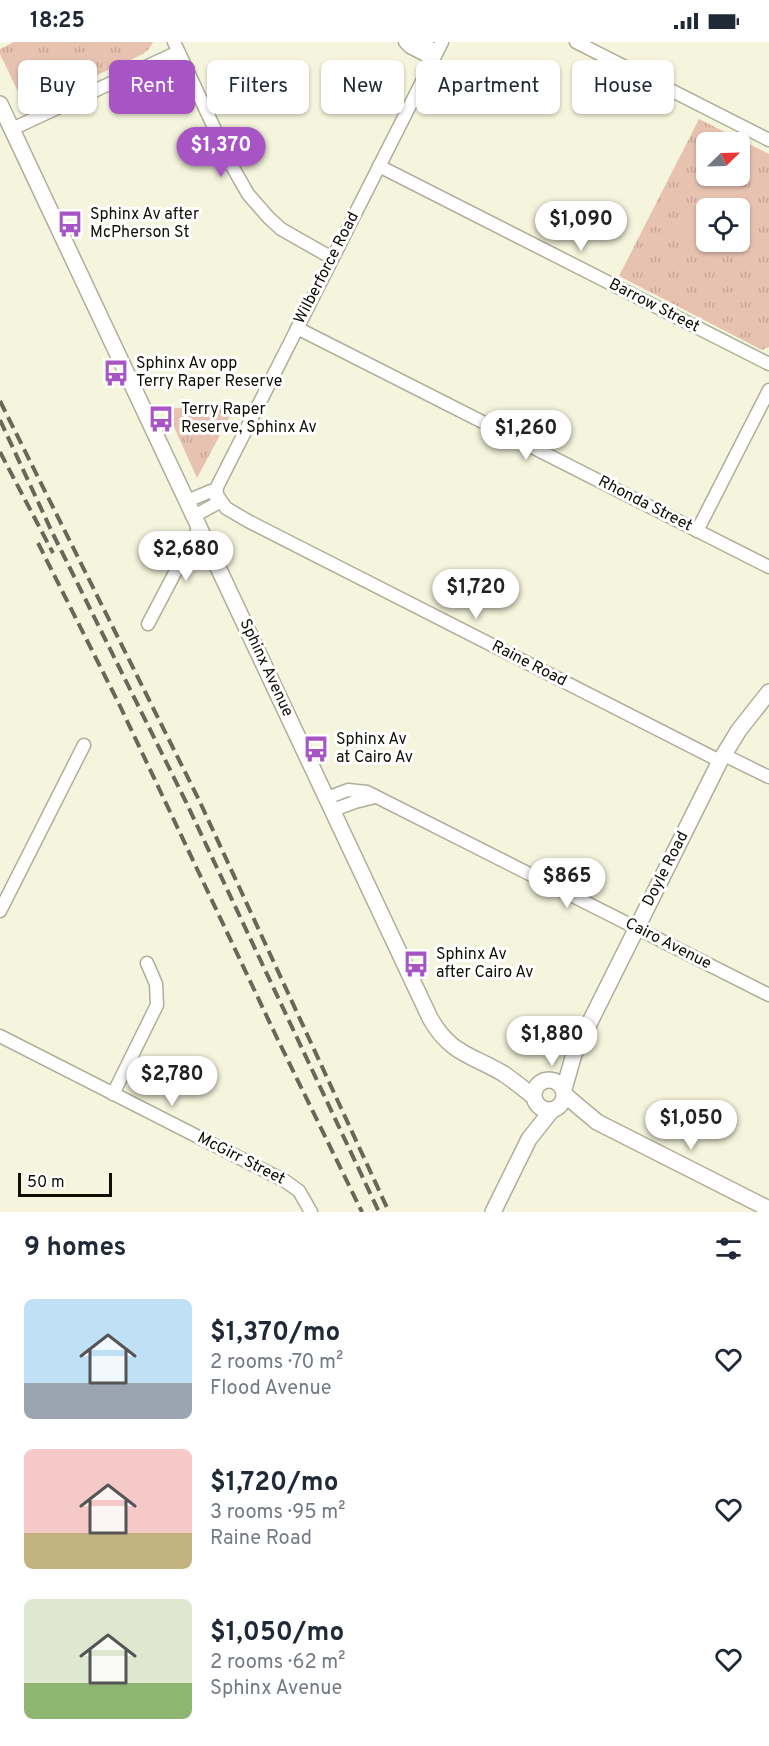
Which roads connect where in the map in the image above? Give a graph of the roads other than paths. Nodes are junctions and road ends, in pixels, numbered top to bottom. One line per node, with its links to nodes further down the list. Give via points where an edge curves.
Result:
1 (405, 42): 5 (street, via 410,47)
2 (418, 42): 5 (street)
3 (576, 42): 8 (street)
4 (176, 47): 7 (street); 10 (street, via 248,194 281,229)
5 (437, 51): 9 (street, Wilberforce Road)
6 (0, 104): 7 (street, Sphinx Avenue)
7 (12, 129): 15 (street, Sphinx Avenue)
8 (769, 140)
9 (379, 166): 10 (street, Wilberforce Road); 12 (street, Barrow Street)
10 (332, 258): 11 (street, Wilberforce Road)
11 (297, 328): 14 (street, Wilberforce Road, via 217,487); 17 (street, Rhonda Street)
12 (769, 364)
13 (769, 390): 17 (street)
14 (217, 495): 15 (street, via 209,491); 16 (street, Wilberforce Road, via 214,506); 22 (street, Raine Road, via 226,508 248,521)
15 (187, 501): 16 (street, Sphinx Avenue)
16 (197, 521): 19 (street, Wilberforce Road); 24 (street, Sphinx Avenue)
17 (698, 531): 18 (street, Rhonda Street)
18 (769, 567)
19 (148, 624)
20 (769, 692): 22 (street, Doyle Road)
21 (84, 745): 25 (street)
22 (722, 758): 23 (street, Raine Road); 26 (street, Doyle Road)
23 (769, 777)
24 (330, 804): 26 (street, Cairo Avenue, via 375,797); 31 (street, Sphinx Avenue, via 434,1026 452,1047)
25 (0, 911)
26 (636, 928): 28 (street, Cairo Avenue); 30 (street, Doyle Road)
27 (147, 963): 34 (street, via 156,984 157,1005)
28 (769, 995)
29 (0, 1036): 34 (street, McGirr Street)
30 (574, 1054): 32 (street, Doyle Road); 33 (street, Doyle Road)
31 (503, 1074): 32 (street, Sphinx Avenue); 35 (street, Sphinx Avenue)
32 (546, 1079): 33 (street, via 555,1080); 35 (street, via 534,1089)
33 (564, 1092): 36 (street, via 562,1104); 37 (street)
34 (114, 1094): 41 (street, McGirr Street, via 293,1185)
35 (535, 1099): 36 (street, via 541,1108); 38 (street)
36 (553, 1110): 37 (street); 38 (street)
37 (597, 1122): 39 (street)
38 (529, 1139): 40 (street)
39 (769, 1209)
40 (493, 1210)
41 (311, 1212)

